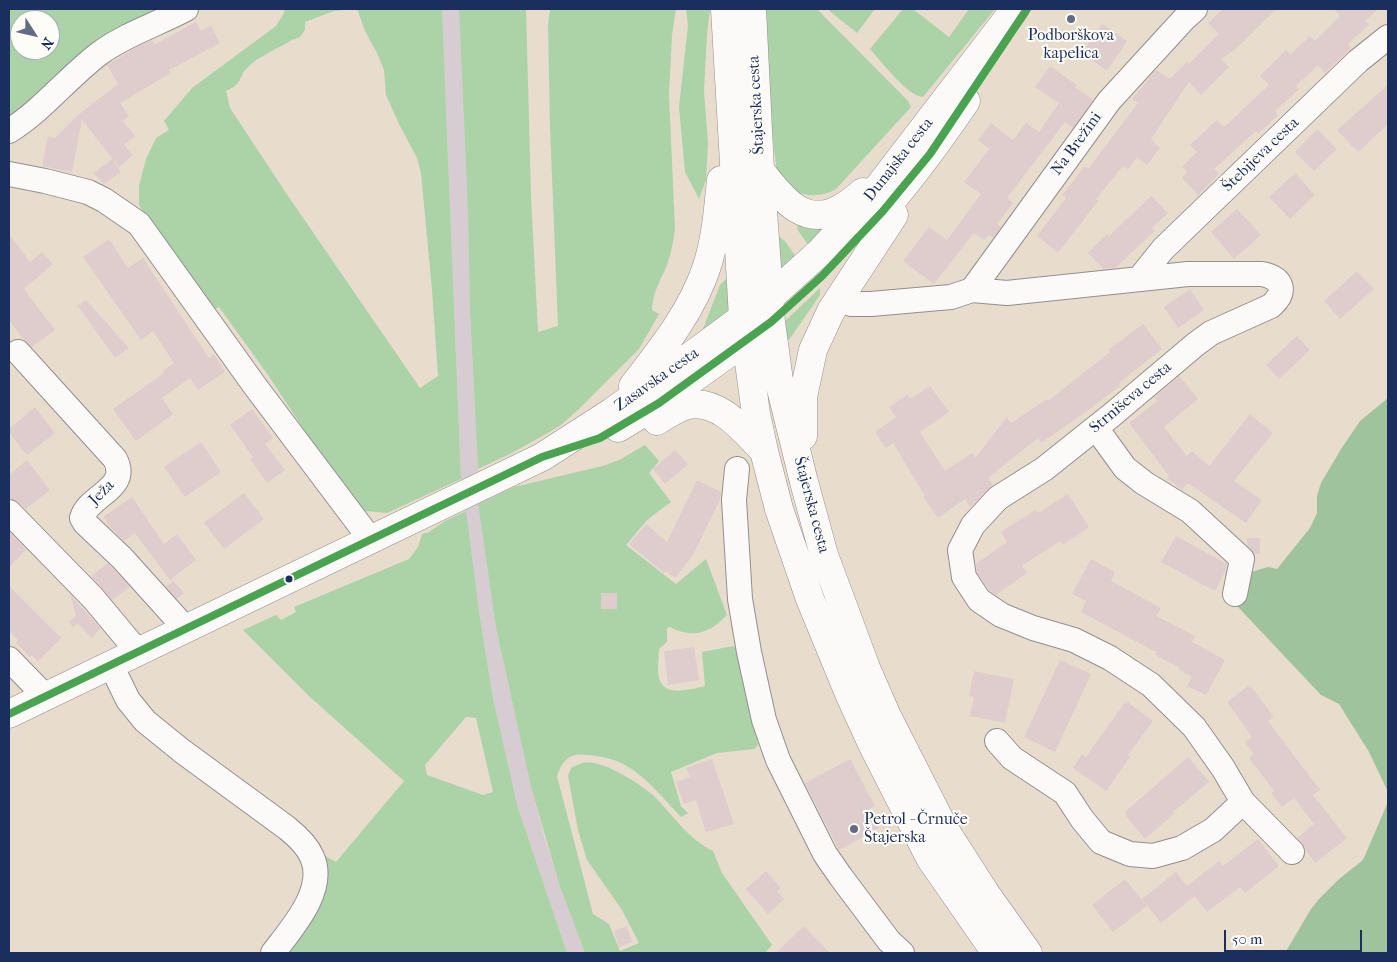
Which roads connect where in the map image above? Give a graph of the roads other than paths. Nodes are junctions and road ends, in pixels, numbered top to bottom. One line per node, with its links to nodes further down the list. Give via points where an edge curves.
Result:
1 (186, 9): 9 (street, via 100,53 34,113)
2 (725, 9): 8 (main road, Štajerska cesta)
3 (752, 9): 11 (main road, Štajerska cesta)
4 (1015, 9): 12 (main road, Dunajska cesta)
5 (1027, 9): 10 (main road, Dunajska cesta)
6 (1195, 9): 15 (street, Na Brežini, via 1109,101)
7 (1388, 37): 14 (street, Štebijeva cesta, via 1358,61 1163,249)
8 (730, 101): 18 (main road, Štajerska cesta); 20 (main road, via 715,236 707,267 695,295 654,361)
9 (9, 131)
10 (930, 154): 17 (main road, Dunajska cesta, via 822,276); 26 (main road, via 832,311 813,350 803,397)
11 (760, 170): 12 (main road, via 786,202 799,210 816,214 840,209); 17 (main road, Štajerska cesta)
12 (890, 172): 17 (main road, Dunajska cesta)
13 (9, 174): 28 (street, via 88,192 139,224)
14 (1139, 279): 15 (street, Strniševa cesta, via 1007,292); 21 (street, Strniševa cesta, via 1188,274 1262,274 1272,276 1282,290 1280,298 1271,306 1211,333 1196,344)
15 (972, 290): 16 (street, Strniševa cesta, via 951,297)
16 (851, 304)
17 (770, 310): 18 (main road, Zasavska cesta); 26 (main road, Štajerska cesta, via 779,380)
18 (744, 329): 20 (main road, Zasavska cesta); 22 (main road, Zasavska cesta, via 660,403); 23 (main road, Štajerska cesta)
19 (18, 352): 30 (street, Ježa, via 119,467 112,487 84,512 82,518 85,523 122,558)
20 (612, 412): 24 (main road, Zasavska cesta)
21 (1096, 428): 29 (street, via 1125,468 1190,510 1242,559); 37 (street, Strniševa cesta, via 1044,469 998,498 973,525 960,550 964,577 979,600 1002,615 1074,640 1110,658 1151,685 1194,727)
22 (600, 438): 23 (main road, via 628,438 678,409 699,404 722,412); 24 (main road, Zasavska cesta)
23 (764, 452): 41 (main road, Štajerska cesta, via 794,555 869,738 930,858)
24 (542, 457): 28 (main road, Zasavska cesta)
25 (737, 469): 40 (street, via 734,500 740,599 767,728 778,760 826,854 889,941)
26 (804, 482): 42 (main road, Štajerska cesta, via 824,555 860,654 887,716 945,830)
27 (9, 512): 31 (street, via 93,598)
28 (371, 540): 30 (main road, Zasavska cesta)
29 (1235, 594)
30 (186, 629): 31 (main road, Zasavska cesta)
31 (138, 652): 33 (main road, Zasavska cesta)
32 (9, 659): 34 (street)
33 (111, 665): 34 (main road, Zasavska cesta); 39 (street, via 128,700 145,721 287,828 302,841 313,858 316,872 313,892)
34 (45, 696): 35 (main road, Zasavska cesta)
35 (9, 714)
36 (997, 741): 37 (street, via 1012,758 1065,793 1101,842 1130,854 1153,856 1182,848 1213,830)
37 (1243, 802): 38 (street, Strniševa cesta)
38 (1292, 852)
39 (273, 953)
40 (902, 953)
41 (996, 953)
42 (1028, 953)

